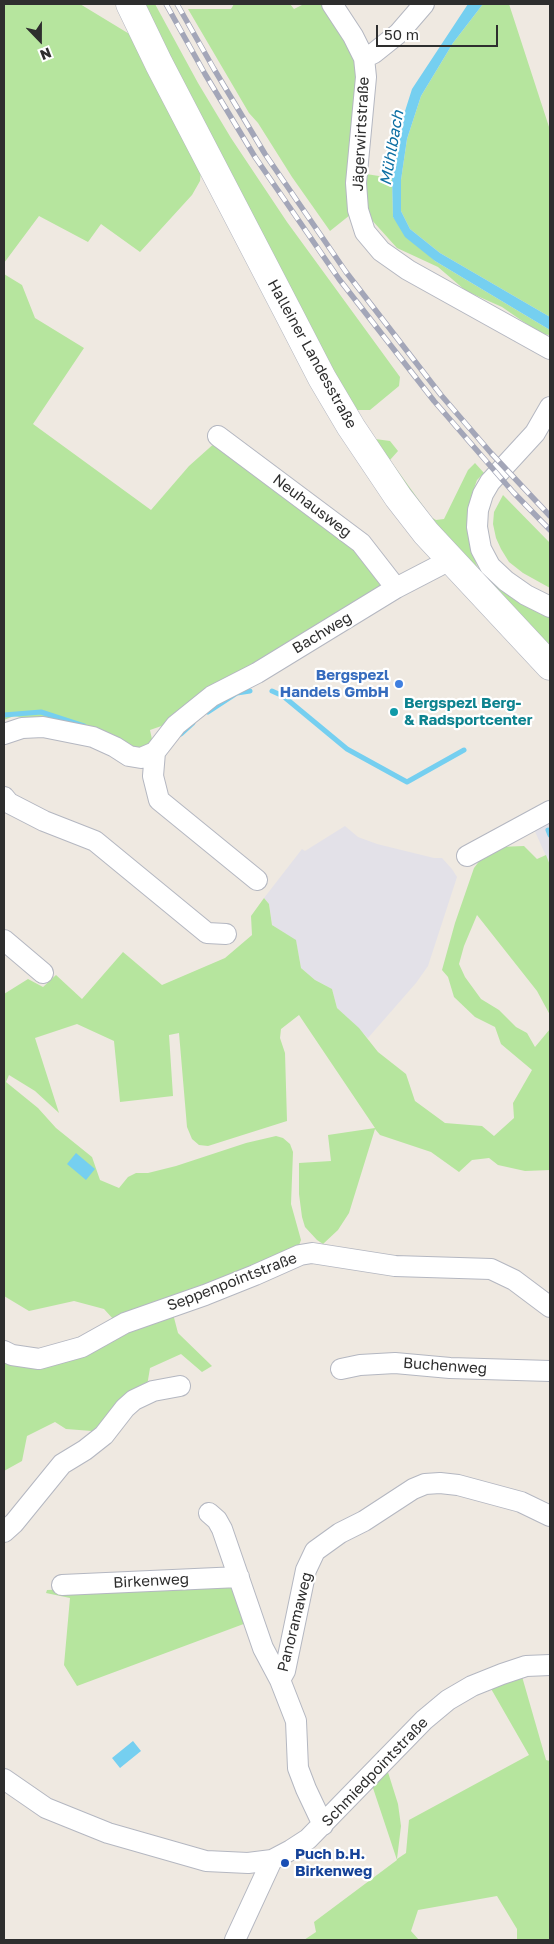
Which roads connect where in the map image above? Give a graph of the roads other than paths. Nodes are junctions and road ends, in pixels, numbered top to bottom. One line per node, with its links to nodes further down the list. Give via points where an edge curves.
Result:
1 (130, 4): 8 (main road, Halleiner Landesstraße, via 322,378 388,483)
2 (332, 4): 4 (street, Jägerwirtstraße)
3 (424, 4): 4 (street, via 399,33)
4 (364, 58): 5 (street, Jägerwirtstraße, via 366,77 356,183 358,210 365,232 381,252 408,270)
5 (550, 349)
6 (550, 407): 10 (street, via 535,432 490,482 478,510 477,527 480,549 490,566 506,581)
7 (218, 436): 9 (street, Neuhausweg, via 361,543)
8 (450, 560): 9 (street, Bachweg); 11 (main road, Halleiner Landesstraße)
9 (396, 588): 13 (street, Bachweg, via 258,673 212,696 176,725)
10 (550, 607)
11 (550, 666)
12 (4, 734): 13 (street, via 22,728 43,727 93,737 129,756 141,758)
13 (155, 752): 17 (street, via 152,776 159,800)
14 (4, 797): 18 (street, via 9,803 95,842 208,933)
15 (550, 811): 16 (street)
16 (467, 856)
17 (257, 880)
18 (226, 934)
19 (4, 940): 20 (street)
20 (43, 973)
21 (550, 1307): 22 (street, Seppenpointstraße, via 514,1280 491,1269 395,1266 312,1253 125,1322 82,1347 39,1359)
22 (4, 1351)
23 (341, 1369): 24 (street, Buchenweg, via 395,1363)
24 (550, 1371)
25 (180, 1386): 28 (street, via 153,1391 134,1400 104,1435 62,1464)
26 (209, 1513): 29 (street, via 222,1530)
27 (550, 1516): 32 (street, Panoramaweg, via 522,1502 458,1485 425,1484 340,1533 316,1551 306,1570 285,1671)
28 (4, 1532)
29 (239, 1576): 30 (street, Birkenweg); 32 (street, via 263,1648)
30 (62, 1585)
31 (550, 1665): 34 (street, Schmiedpointstraße, via 526,1666 502,1674 448,1700 424,1720)
32 (280, 1680): 34 (street, Panoramaweg, via 296,1722 298,1768)
33 (4, 1779): 35 (street, Schmiedpointstraße, via 46,1808 108,1833 206,1861 248,1863)
34 (323, 1825): 35 (street, Schmiedpointstraße, via 297,1847)
35 (272, 1860): 36 (street)
36 (235, 1940)

